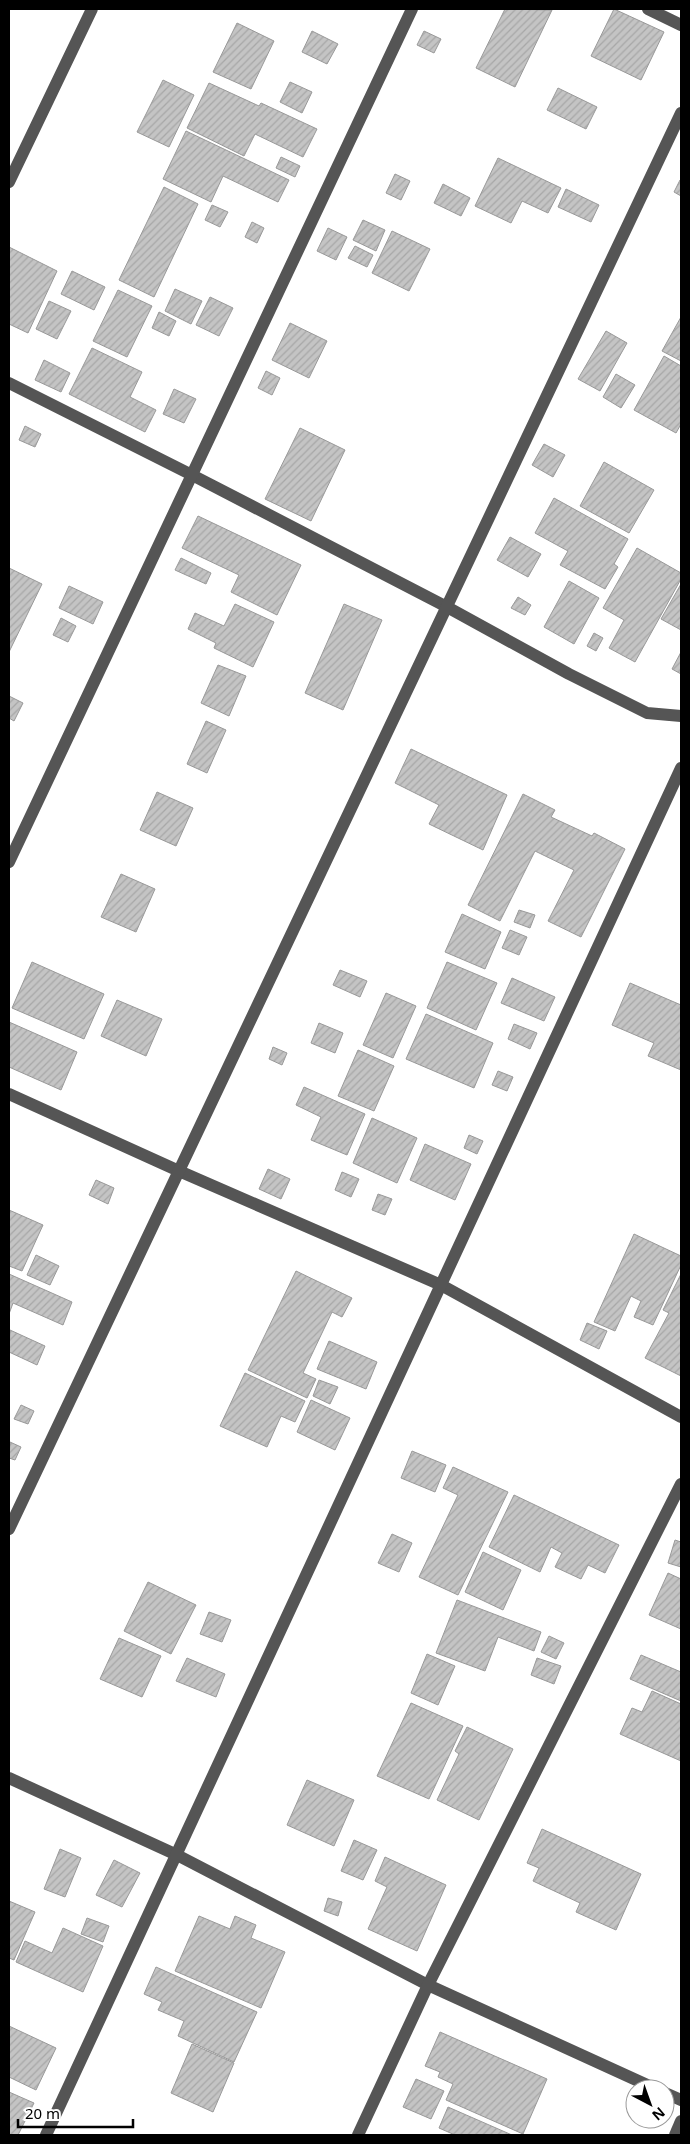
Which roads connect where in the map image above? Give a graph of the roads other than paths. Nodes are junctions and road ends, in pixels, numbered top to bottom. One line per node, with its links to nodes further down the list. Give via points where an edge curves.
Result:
1 (92, 9): 6 (street)
2 (412, 9): 8 (street)
3 (648, 9): 4 (street)
4 (681, 25)
5 (681, 113): 9 (street)
6 (9, 182)
7 (9, 383): 8 (street)
8 (192, 475): 9 (street); 12 (street)
9 (447, 607): 10 (street, via 647,713); 14 (street)
10 (681, 716)
11 (681, 768): 15 (street)
12 (9, 862)
13 (9, 1094): 14 (street)
14 (179, 1171): 15 (street); 18 (street)
15 (441, 1285): 16 (street); 20 (street)
16 (681, 1417)
17 (681, 1484): 21 (street)
18 (9, 1529)
19 (9, 1778): 20 (street)
20 (177, 1855): 21 (street); 24 (street)
21 (428, 1985): 22 (street); 25 (street)
22 (634, 2079)
23 (681, 2121): 26 (street)
24 (46, 2135)
25 (358, 2135)
26 (675, 2135)

